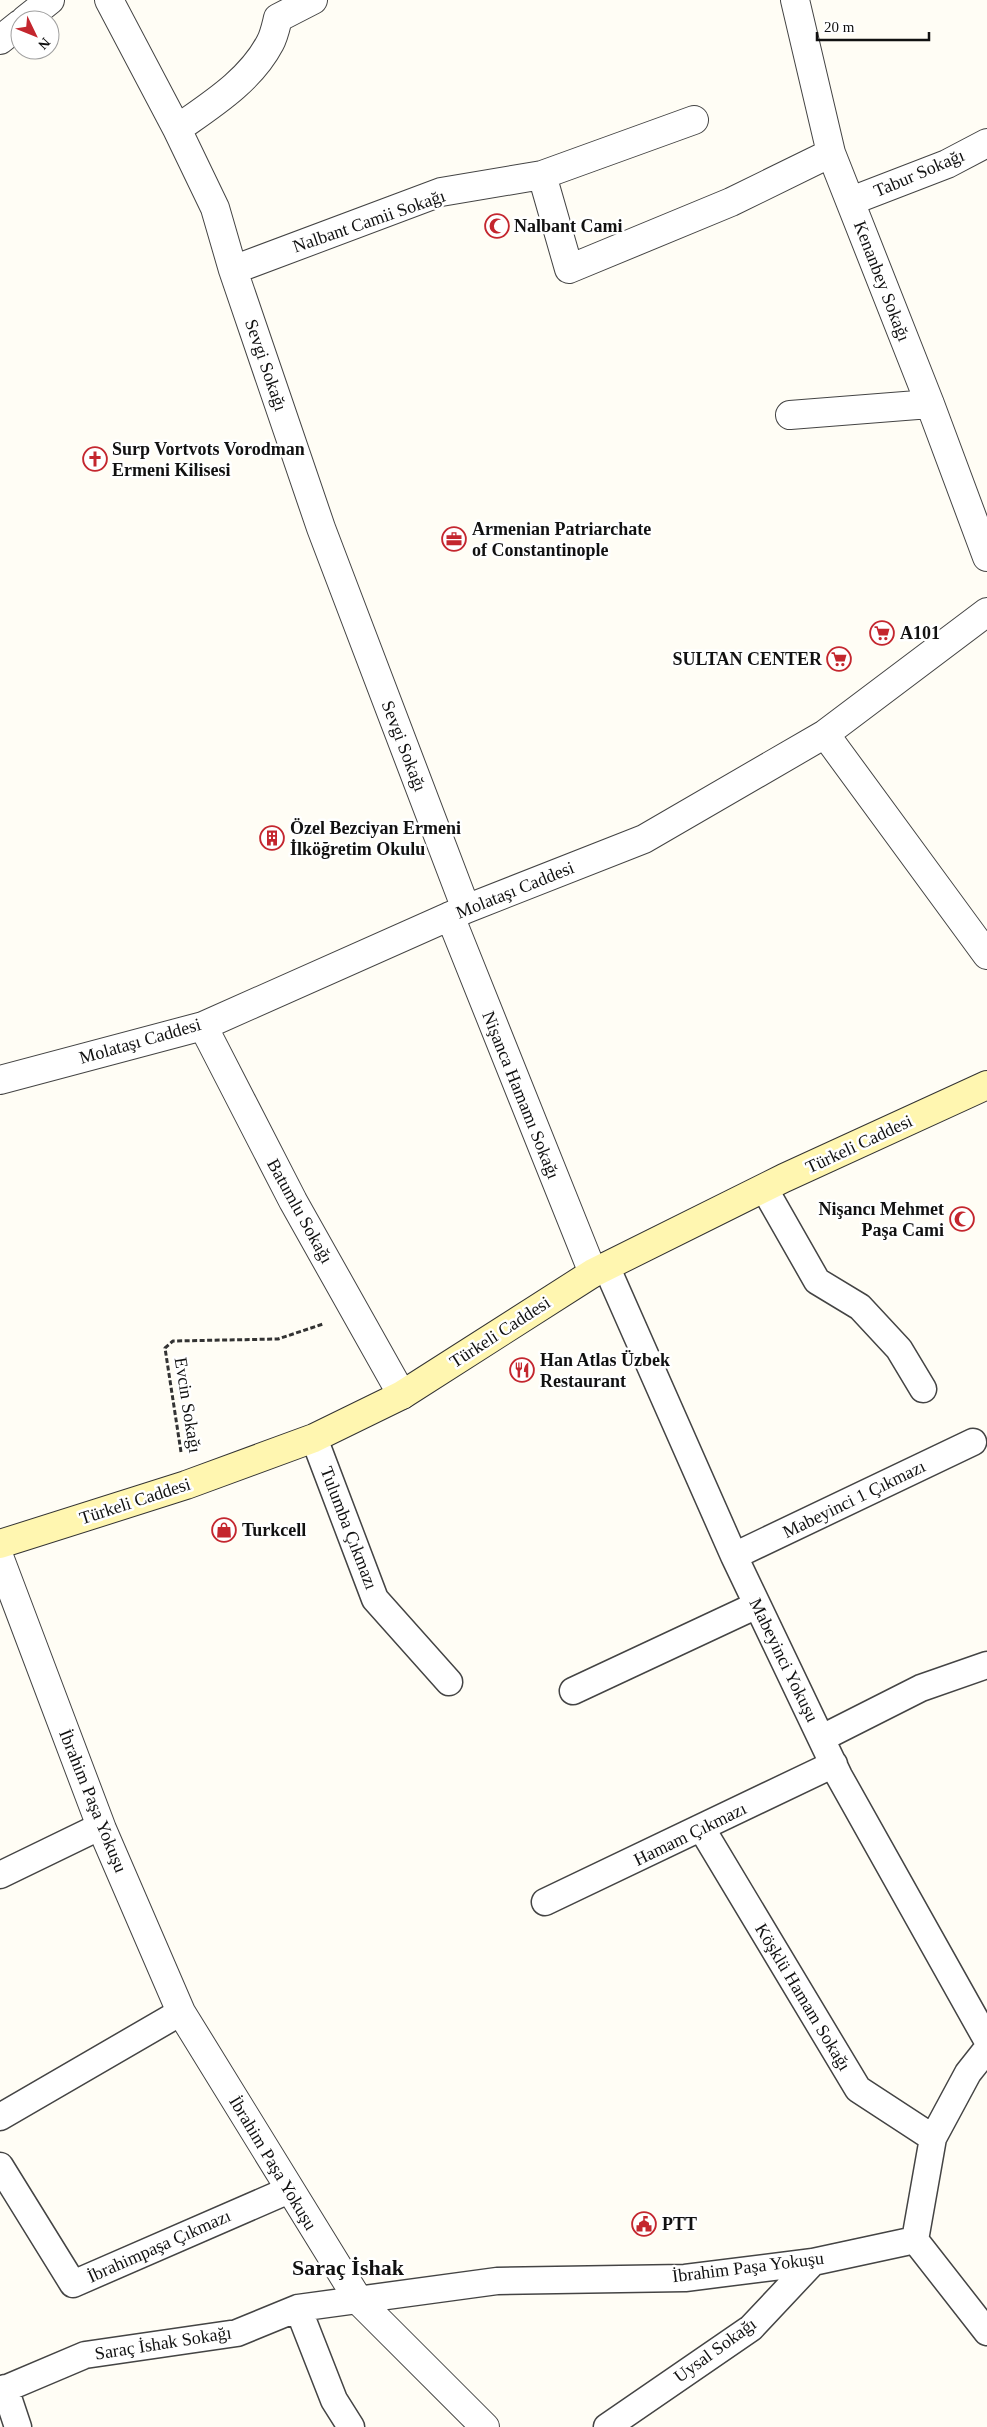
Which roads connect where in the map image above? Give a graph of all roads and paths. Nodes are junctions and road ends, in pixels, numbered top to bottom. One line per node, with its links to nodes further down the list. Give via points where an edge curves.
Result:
1 (50, 0): 5 (street)
2 (108, 0): 9 (street, Sevgi Sokağı)
3 (313, 0): 9 (street, via 278,18 271,42 253,69)
4 (795, 0): 11 (street, Kenanbey Sokağı)
5 (38, 10)
6 (10, 32): 7 (street)
7 (0, 40)
8 (694, 120): 12 (street, Nalbant Camii Sokağı)
9 (177, 130): 14 (street, Sevgi Sokağı, via 215,208)
10 (987, 143): 13 (street, Tabur Sokağı, via 947,164)
11 (831, 154): 12 (street, via 731,202 569,269); 13 (street, Kenanbey Sokağı)
12 (542, 175): 14 (street, Nalbant Camii Sokağı, via 440,192)
13 (851, 201): 15 (street, Kenanbey Sokağı)
14 (233, 270): 20 (street, Sevgi Sokağı)
15 (930, 404): 16 (street); 17 (street, Kenanbey Sokağı)
16 (790, 415)
17 (987, 557)
18 (987, 612): 19 (street, Molataşı Caddesi)
19 (825, 734): 20 (street, Molataşı Caddesi, via 644,839); 21 (street)
20 (458, 913): 22 (street, Molataşı Caddesi); 26 (street, Nişanca Hamamı Sokağı)
21 (987, 956)
22 (203, 1026): 23 (street, Molataşı Caddesi); 27 (street, Batumlu Sokağı, via 293,1200)
23 (0, 1080)
24 (987, 1085): 25 (main road, Türkeli Caddesi)
25 (764, 1188): 26 (main road, Türkeli Caddesi); 28 (street, via 817,1281 860,1307 899,1350)
26 (599, 1269): 29 (main road, Türkeli Caddesi); 34 (street, Mabeyinci Yokuşu)
27 (354, 1308): 29 (street, Batumlu Sokağı); 32 (path, Evcin Sokağı, via 315,1328 278,1339 173,1341 165,1348)
28 (923, 1389)
29 (402, 1395): 30 (main road, Türkeli Caddesi)
30 (314, 1438): 32 (main road, Türkeli Caddesi); 38 (street, Tulumba Çıkmazı, via 375,1598)
31 (973, 1442): 34 (street, Mabeyinci 1 Çıkmazı)
32 (186, 1485): 33 (main road, Türkeli Caddesi)
33 (0, 1544)
34 (734, 1556): 36 (street, Mabeyinci Yokuşu)
35 (0, 1559): 42 (street, İbrahim Paşa Yokuşu)
36 (758, 1605): 39 (street); 40 (street, Mabeyinci Yokuşu)
37 (987, 1665): 40 (street, via 921,1688)
38 (449, 1682)
39 (573, 1691)
40 (822, 1738): 41 (street, Mabeyinci Yokuşu)
41 (837, 1770): 43 (street, Hamam Çıkmazı); 47 (street, Mabeyinci Yokuşu)
42 (102, 1829): 44 (street, via 99,1827); 46 (street, İbrahim Paşa Yokuşu)
43 (702, 1829): 45 (street, Hamam Çıkmazı); 50 (street, Köşklü Hamam Sokağı, via 858,2089)
44 (0, 1875)
45 (545, 1902)
46 (181, 2012): 49 (street); 52 (street, İbrahim Paşa Yokuşu)
47 (987, 2040)
48 (987, 2048): 50 (street, via 968,2073)
49 (0, 2117)
50 (933, 2138): 53 (street)
51 (0, 2166): 52 (street, İbrahimpaşa Çıkmazı, via 73,2284)
52 (289, 2190): 55 (street, İbrahim Paşa Yokuşu)
53 (915, 2240): 54 (street, İbrahim Paşa Yokuşu); 57 (street)
54 (813, 2262): 55 (street, İbrahim Paşa Yokuşu, via 685,2278 497,2281); 62 (street, Uysal Sokağı, via 751,2328)
55 (358, 2302): 56 (street, Saraç İshak Sokağı); 61 (street)
56 (298, 2308): 58 (street, Saraç İshak Sokağı, via 237,2333 85,2355); 60 (street, via 334,2400)
57 (987, 2332)
58 (3, 2389): 59 (street)
59 (18, 2427)
60 (351, 2427)
61 (485, 2427)
62 (607, 2427)

